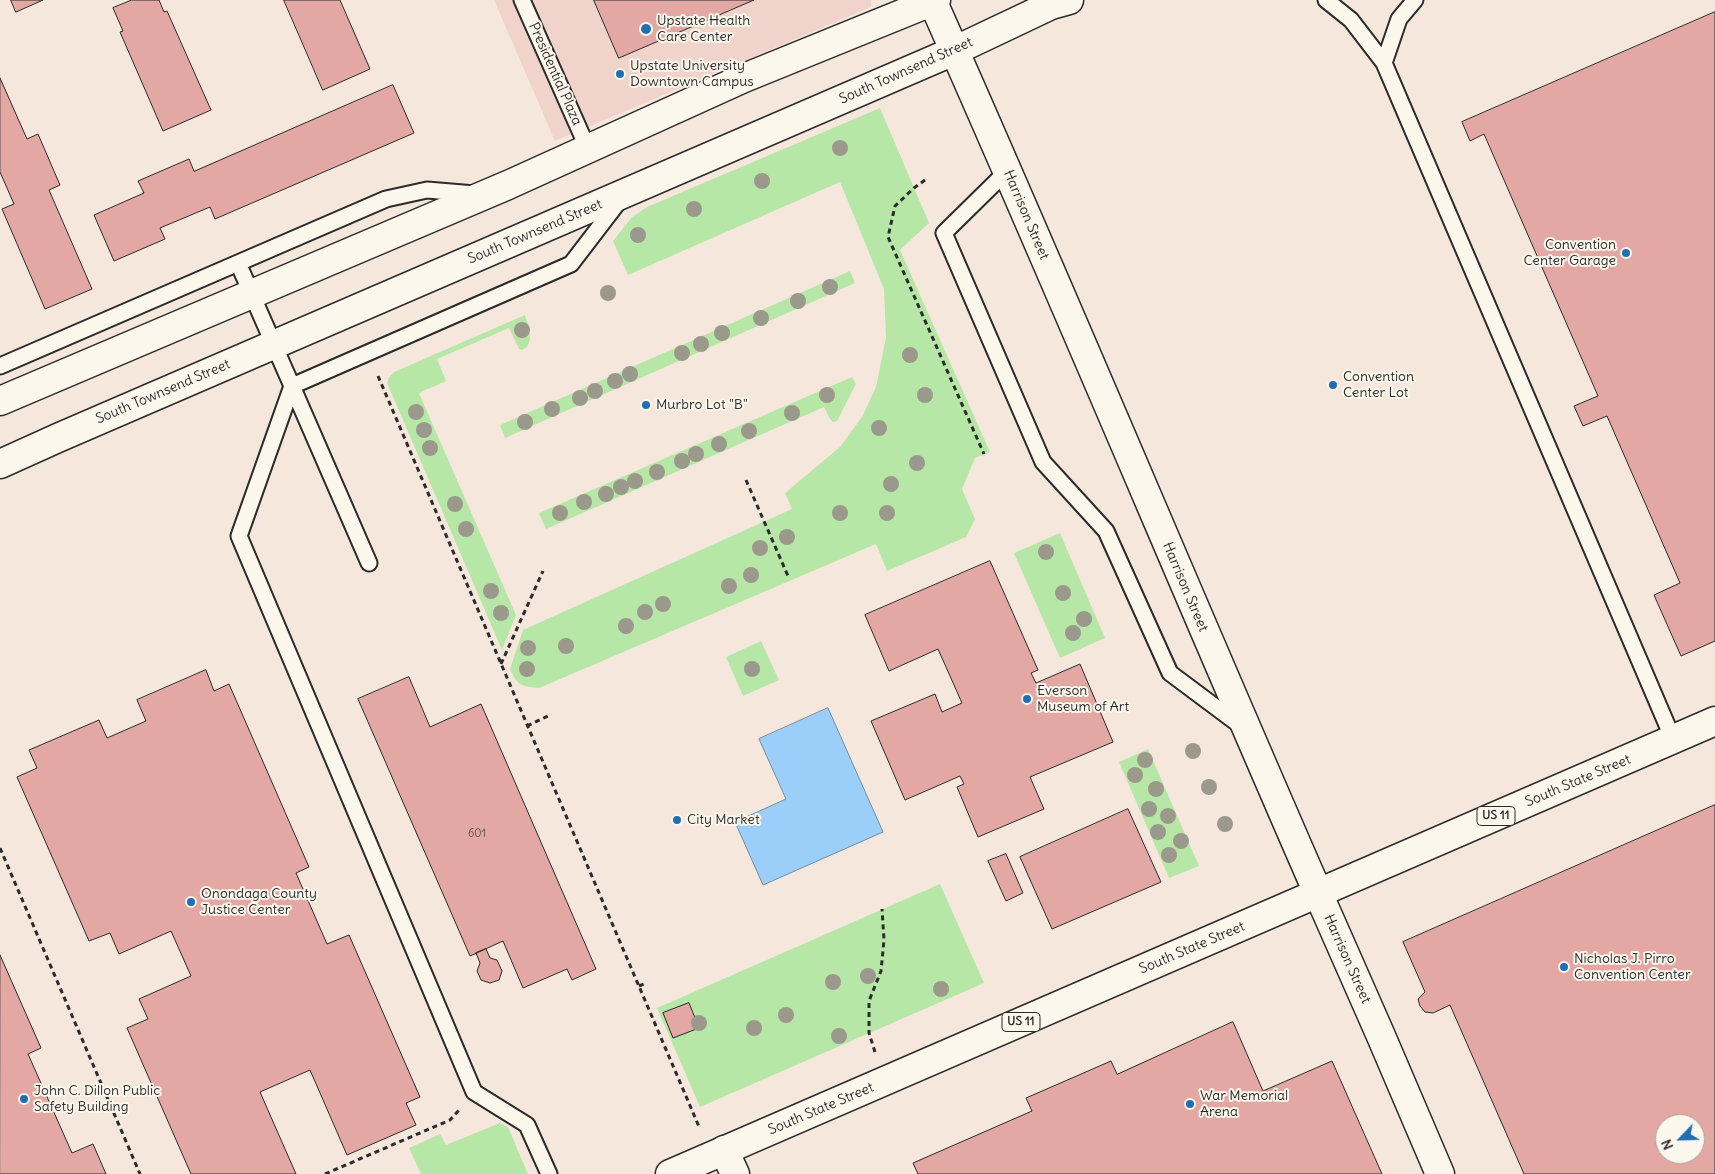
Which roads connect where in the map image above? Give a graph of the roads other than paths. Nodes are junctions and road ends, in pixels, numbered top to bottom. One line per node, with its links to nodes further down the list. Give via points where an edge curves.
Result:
1 (522, 0): 8 (lane, Presidential Plaza)
2 (933, 0): 6 (main road, Harrison Street); 8 (main road, via 744,78)
3 (1070, 0): 6 (main road, South Townsend Street)
4 (1326, 0): 7 (lane, via 1351,20)
5 (1415, 0): 7 (lane, via 1399,19)
6 (954, 51): 9 (main road, Harrison Street); 10 (main road, South Townsend Street)
7 (1384, 63): 22 (lane)
8 (588, 148): 11 (main road)
9 (1007, 171): 21 (main road, Harrison Street); 21 (lane, via 944,232 1043,462 1106,531 1170,673)
10 (626, 192): 14 (main road, South Townsend Street); 16 (lane, via 571,264)
11 (484, 195): 12 (lane, via 427,190 386,199); 13 (main road)
12 (238, 263): 13 (lane); 15 (lane)
13 (251, 294): 14 (lane); 17 (main road)
14 (274, 344): 16 (lane); 18 (main road, South Townsend Street)
15 (0, 366)
16 (292, 386): 19 (lane); 25 (lane, via 239,536 474,1092 527,1125)
17 (0, 401)
18 (0, 464)
19 (369, 563)
20 (1715, 721): 22 (main road, South State Street / US 11)
21 (1246, 730): 23 (main road, Harrison Street)
22 (1673, 739): 23 (main road, South State Street / US 11)
23 (1318, 893): 24 (main road, South State Street / US 11, via 883,1082); 27 (main road, Harrison Street)
24 (723, 1160): 26 (main road, South State Street / US 11)
25 (549, 1174)
26 (670, 1174)
27 (1440, 1174)

